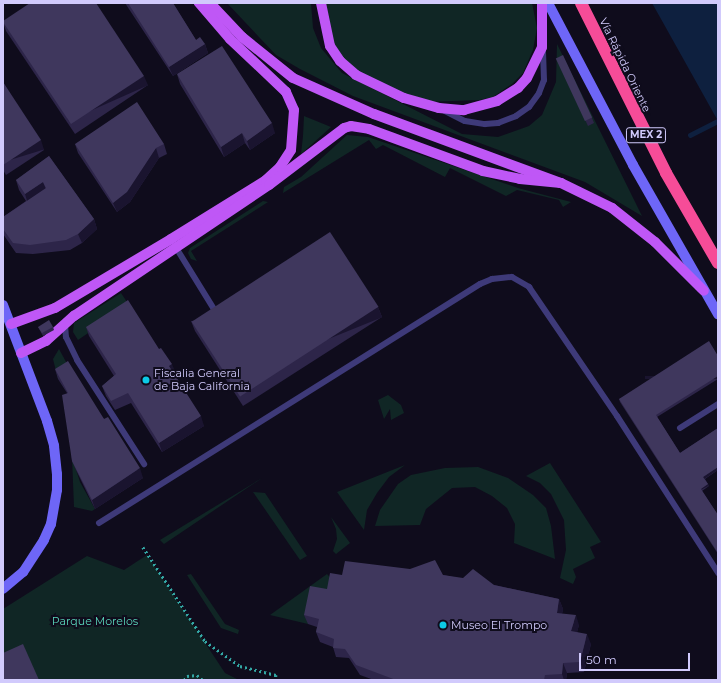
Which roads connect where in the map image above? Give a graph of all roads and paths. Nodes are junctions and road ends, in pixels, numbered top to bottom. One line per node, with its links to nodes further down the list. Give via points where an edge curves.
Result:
1 (199, 3): 10 (main road, via 230,39 286,92 294,110 294,131 291,150 280,167 266,180)
2 (210, 3): 9 (main road, via 248,42 294,78 374,114)
3 (321, 3): 8 (main road, via 325,33 340,61 356,75 380,88)
4 (542, 3): 7 (main road)
5 (548, 3): 12 (main road, via 580,68)
6 (581, 3): 11 (highway, Vía Rápida Oriente / MEX 2, via 662,166)
7 (542, 47): 8 (main road, via 518,88 497,101 475,109); 8 (lane, via 544,80 529,107 516,116 498,123 485,124 465,121)
8 (439, 108)
9 (561, 183): 10 (main road, via 520,179 483,171 369,129 351,126 337,132 269,185); 12 (main road, via 612,208 633,222)
10 (174, 243): 15 (lane); 16 (main road, via 55,308); 17 (main road)
11 (718, 263)
12 (704, 291): 14 (main road)
13 (3, 305): 16 (main road)
14 (718, 314)
15 (218, 316)
16 (11, 324): 18 (main road)
17 (65, 324): 18 (main road, via 46,341); 21 (lane, via 66,337 77,360)
18 (21, 353): 25 (main road, via 54,446 57,490 51,524 44,540 23,572)
19 (718, 404): 20 (lane)
20 (680, 428)
21 (144, 464)
22 (99, 523): 24 (lane, via 480,284 492,279 512,277 529,287 617,416)
23 (143, 547): 28 (path, via 205,641 240,666 276,675)
24 (718, 573)
25 (3, 589)
26 (184, 680): 27 (path, via 187,676 197,675)
27 (203, 680)
28 (276, 680)

